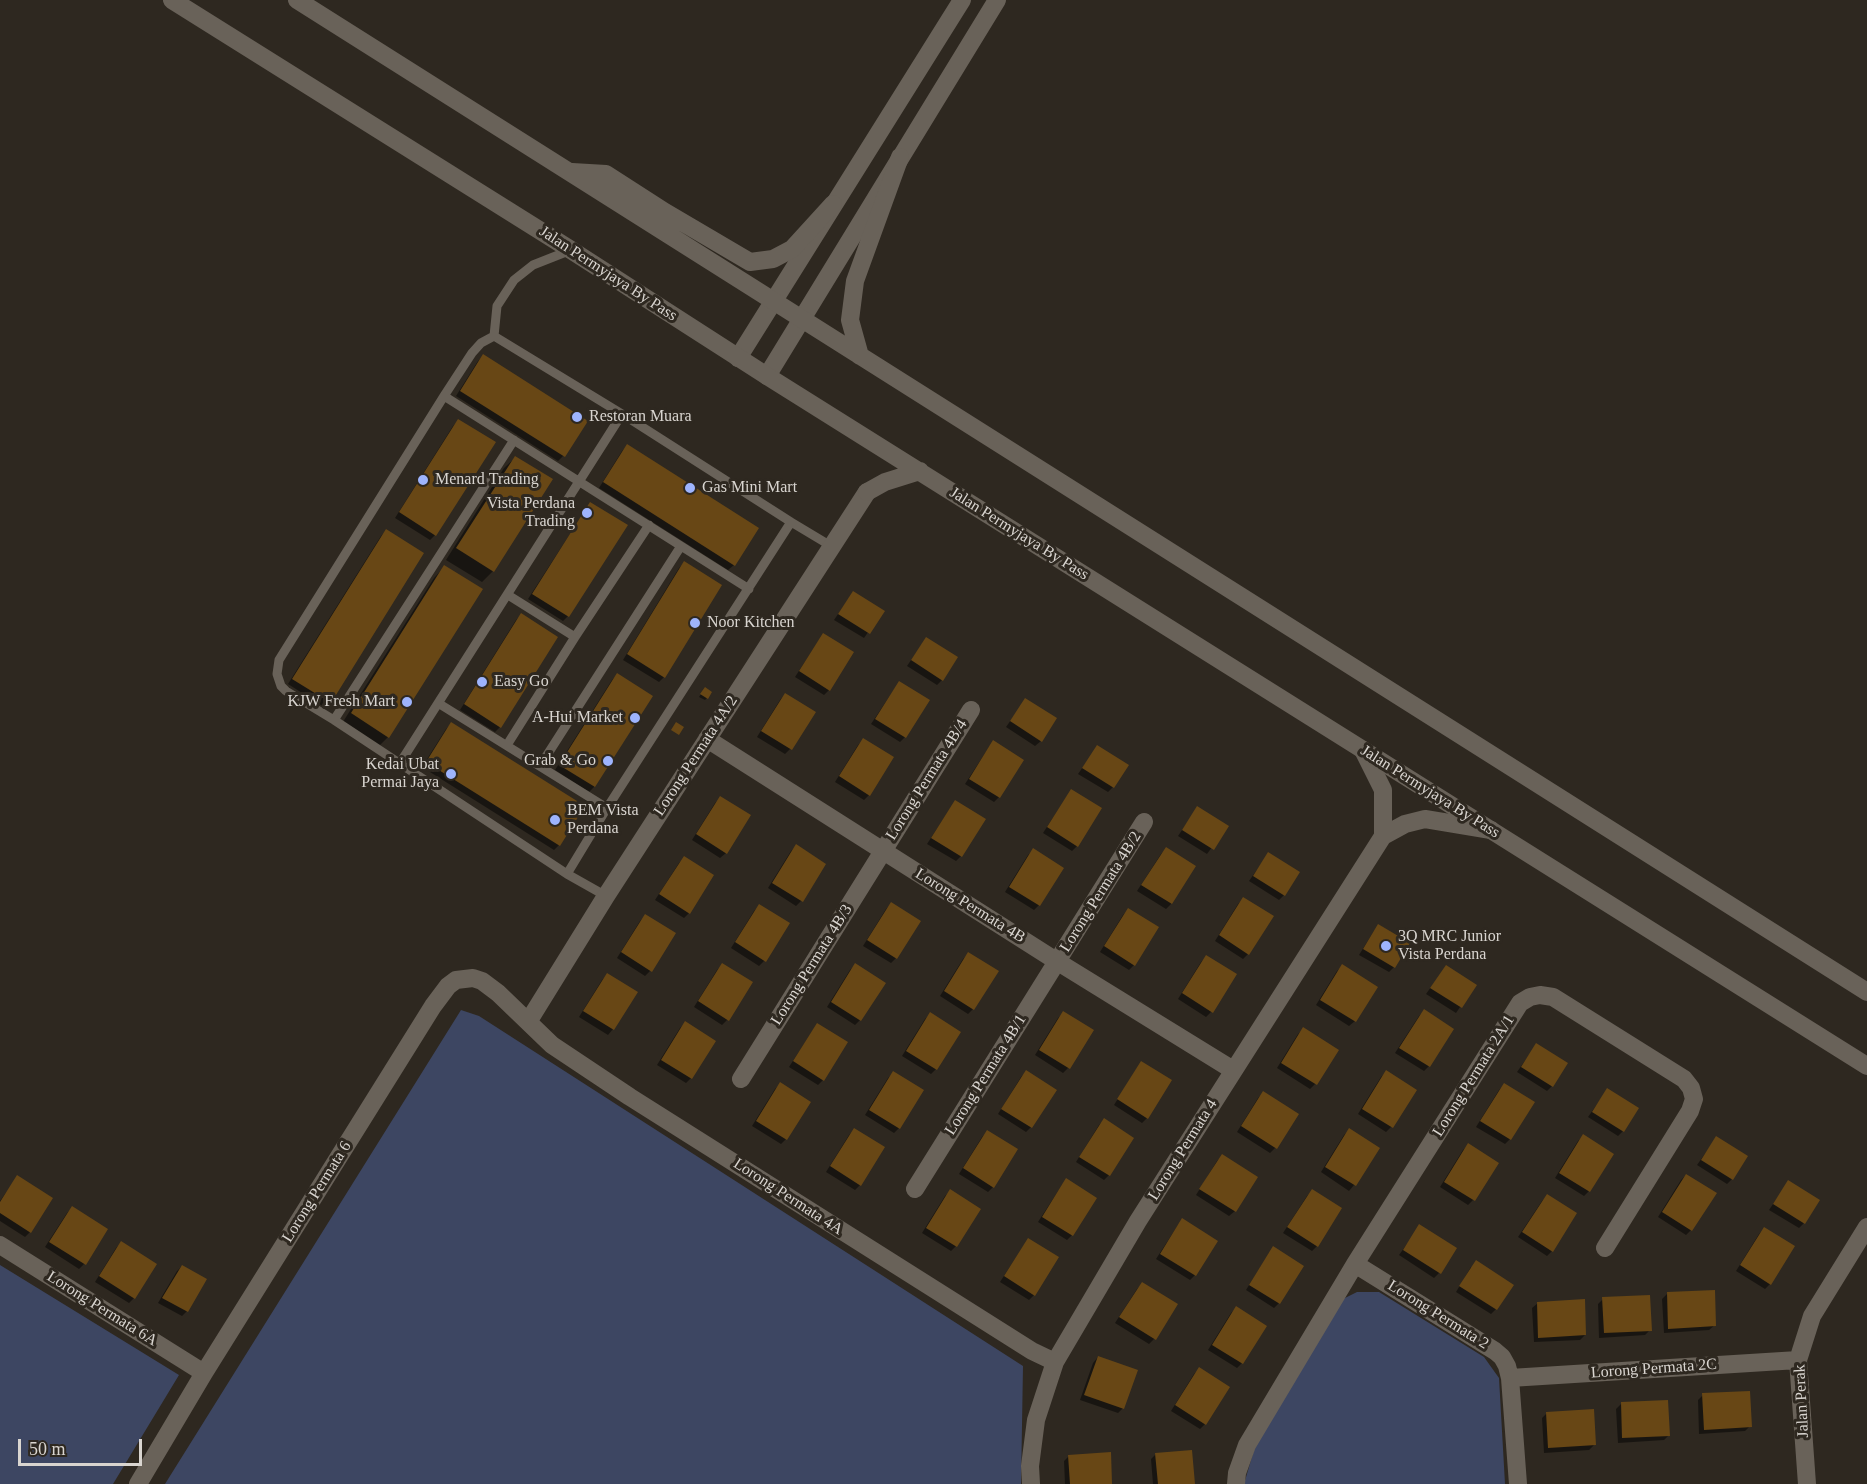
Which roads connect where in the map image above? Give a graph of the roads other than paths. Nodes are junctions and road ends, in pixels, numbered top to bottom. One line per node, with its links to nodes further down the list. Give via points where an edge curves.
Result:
1 (172, 0): 8 (street, Jalan Permyjaya By Pass)
2 (297, 0): 6 (street)
3 (962, 0): 7 (street)
4 (997, 0): 5 (street)
5 (900, 157): 10 (street); 12 (street, via 855,281 850,320)
6 (570, 171): 7 (street, via 606,174 750,262 773,259 792,249); 9 (street)
7 (833, 204): 9 (street)
8 (571, 250): 11 (lane, via 534,265 514,280 497,306); 13 (street, Jalan Permyjaya By Pass)
9 (773, 302): 10 (street); 13 (street)
10 (802, 320): 12 (street); 14 (street)
11 (494, 336): 15 (lane, via 472,353); 16 (lane)
12 (860, 356): 43 (street)
13 (738, 358): 14 (street, Jalan Permyjaya By Pass)
14 (767, 376): 18 (street, Jalan Permyjaya By Pass)
15 (444, 396): 17 (lane); 29 (lane, via 279,660 277,674 281,686)
16 (622, 414): 19 (lane); 20 (lane)
17 (514, 440): 19 (lane); 29 (lane)
18 (920, 471): 23 (street, Lorong Permata 4A/2, via 867,492); 32 (street, Jalan Permyjaya By Pass)
19 (580, 482): 21 (lane); 25 (lane)
20 (791, 522): 23 (lane); 24 (lane)
21 (649, 525): 22 (lane); 26 (lane)
22 (681, 546): 24 (lane); 34 (lane)
23 (831, 546): 30 (street, Lorong Permata 4A/2)
24 (749, 589): 35 (lane)
25 (508, 595): 26 (lane); 27 (lane)
26 (575, 637): 31 (lane)
27 (438, 703): 31 (lane); 33 (lane)
28 (971, 710): 39 (street, Lorong Permata 4B/4)
29 (334, 720): 33 (lane)
30 (707, 739): 39 (street, Lorong Permata 4B); 41 (street, Lorong Permata 4A/2)
31 (507, 745): 34 (lane)
32 (1363, 750): 37 (street, Jalan Permyjaya By Pass); 38 (street, via 1383,790)
33 (400, 763): 40 (lane)
34 (540, 766): 35 (lane)
35 (607, 808): 40 (lane)
36 (1144, 822): 42 (street, Lorong Permata 4B/2)
37 (1491, 830): 38 (street, via 1425,819); 45 (street, Jalan Permyjaya By Pass)
38 (1383, 836): 46 (street, Lorong Permata 4)
39 (883, 851): 42 (street, Lorong Permata 4B); 47 (street, Lorong Permata 4B/3)
40 (567, 874): 41 (lane)
41 (606, 896): 44 (street, Lorong Permata 4A/2)
42 (1058, 962): 46 (street, Lorong Permata 4B); 48 (street, Lorong Permata 4B/1)
43 (1867, 992)
44 (528, 1022): 54 (street, Lorong Permata 4A, via 552,1045 630,1097 1032,1352); 55 (street, Lorong Permata 6, via 482,981 456,980 448,986)
45 (1867, 1066)
46 (1233, 1070): 54 (street, Lorong Permata 4)
47 (741, 1079)
48 (915, 1188)
49 (1867, 1227): 53 (street, Jalan Perak, via 1812,1316)
50 (0, 1245): 55 (street, Lorong Permata 6A)
51 (1605, 1248): 52 (street, Lorong Permata 2A/1, via 1695,1100 1684,1079 1553,997 1540,995 1520,1003)
52 (1355, 1264): 56 (street, Lorong Permata 2, via 1495,1351 1507,1366); 59 (street, Lorong Permata 2A/1, via 1246,1445)
53 (1798, 1360): 56 (street, Lorong Permata 2C); 61 (street, Jalan Perak)
54 (1055, 1362): 58 (street, Lorong Permata 4, via 1036,1420)
55 (204, 1373): 57 (street, Lorong Permata 6)
56 (1510, 1378): 60 (street, Lorong Permata 2)
57 (138, 1484)
58 (1031, 1484)
59 (1236, 1484)
60 (1518, 1484)
61 (1807, 1484)

